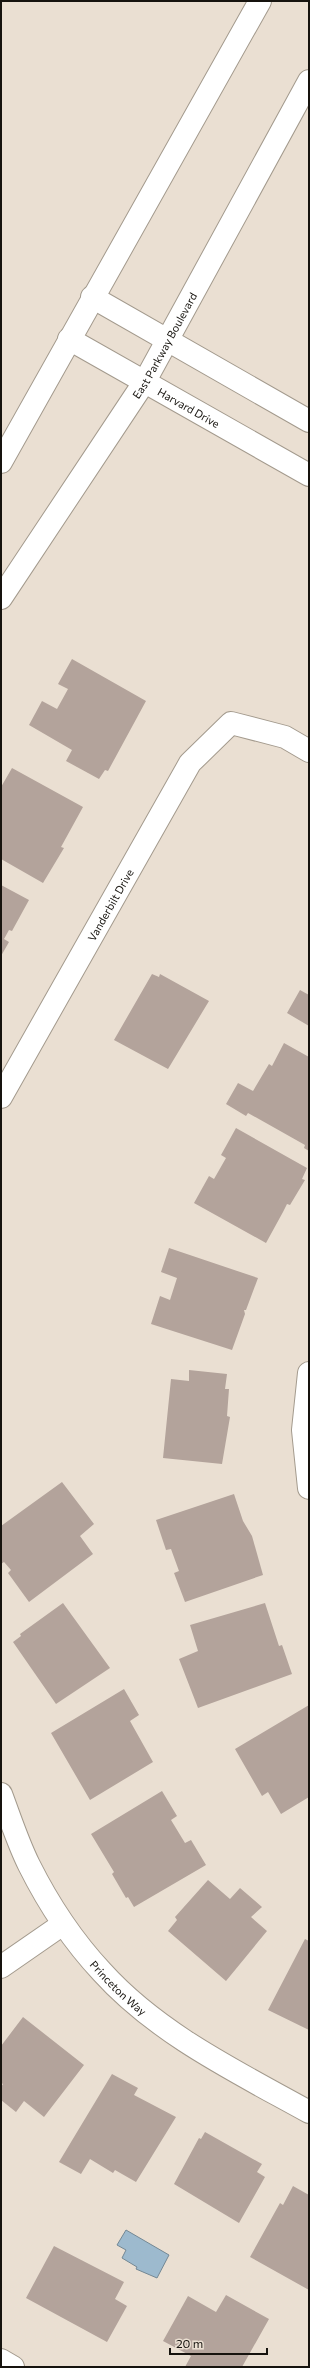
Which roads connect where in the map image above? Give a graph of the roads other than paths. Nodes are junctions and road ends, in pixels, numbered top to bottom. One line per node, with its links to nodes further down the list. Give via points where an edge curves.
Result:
1 (260, 1): 3 (street)
2 (309, 81): 5 (street, East Parkway Boulevard)
3 (92, 297): 4 (street); 5 (street)
4 (69, 339): 6 (street, Harvard Drive); 8 (street)
5 (168, 340): 6 (street, East Parkway Boulevard); 7 (street)
6 (145, 381): 9 (street, Harvard Drive); 10 (street, East Parkway Boulevard)
7 (309, 421)
8 (1, 462)
9 (309, 475)
10 (1, 598)
11 (309, 751): 12 (street, Vanderbilt Drive, via 284,737 232,722 190,763)
12 (1, 1097)
13 (309, 1373): 14 (street, via 303,1430)
14 (309, 1488)
15 (1, 1794): 16 (street, Princeton Way, via 28,1864)
16 (63, 1924): 17 (street); 18 (street, Princeton Way, via 102,1973 149,2015 208,2055)
17 (1, 1967)
18 (309, 2112)
19 (1, 2360): 20 (street)
20 (13, 2367)

